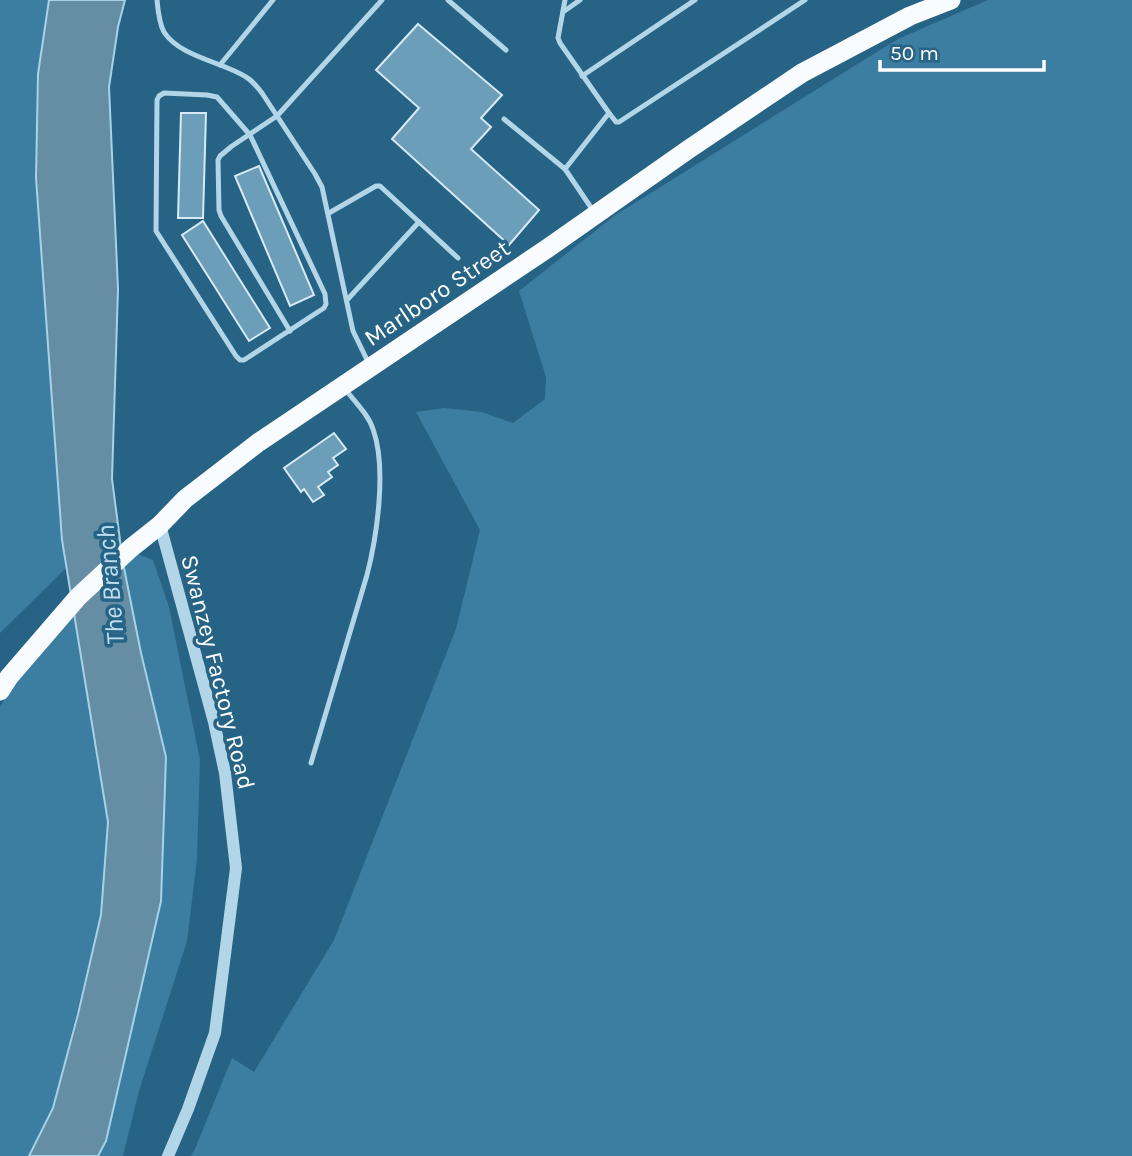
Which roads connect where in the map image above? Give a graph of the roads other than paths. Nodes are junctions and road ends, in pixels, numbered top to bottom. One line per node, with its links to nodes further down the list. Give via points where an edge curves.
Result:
1 (156, 0): 12 (lane, via 164,32 174,43)
2 (273, 0): 12 (lane)
3 (383, 0): 15 (lane)
4 (448, 0): 11 (lane)
5 (565, 0): 10 (lane)
6 (580, 0): 10 (lane)
7 (695, 0): 13 (lane)
8 (805, 0): 14 (lane, via 622,121)
9 (951, 0): 20 (highway, Marlboro Street, via 910,16 802,73)
10 (563, 12): 13 (lane, via 558,38)
11 (506, 50)
12 (219, 65): 15 (lane, via 253,82)
13 (582, 76): 14 (lane)
14 (609, 113): 18 (lane)
15 (277, 116): 17 (lane); 19 (lane, via 323,187)
16 (504, 118): 18 (lane)
17 (250, 135): 24 (lane, via 218,160 219,210); 24 (lane, via 326,294 324,308); 24 (lane, via 217,97 159,96 156,231 240,360)
18 (565, 169): 20 (lane)
19 (329, 213): 21 (lane, via 380,186); 23 (lane)
20 (595, 215): 25 (highway, Marlboro Street)
21 (419, 222): 22 (lane); 23 (lane)
22 (458, 258)
23 (347, 300): 25 (lane, via 353,331)
24 (290, 331)
25 (370, 367): 26 (highway, Marlboro Street)
26 (342, 386): 27 (highway, Marlboro Street, via 248,450 185,499); 29 (lane, via 373,427 380,464 377,514 367,575)
27 (160, 525): 28 (highway, Marlboro Street, via 78,597); 30 (street, Swanzey Factory Road, via 214,722 236,868 215,1033)
28 (5, 684)
29 (311, 763)
30 (168, 1156)

